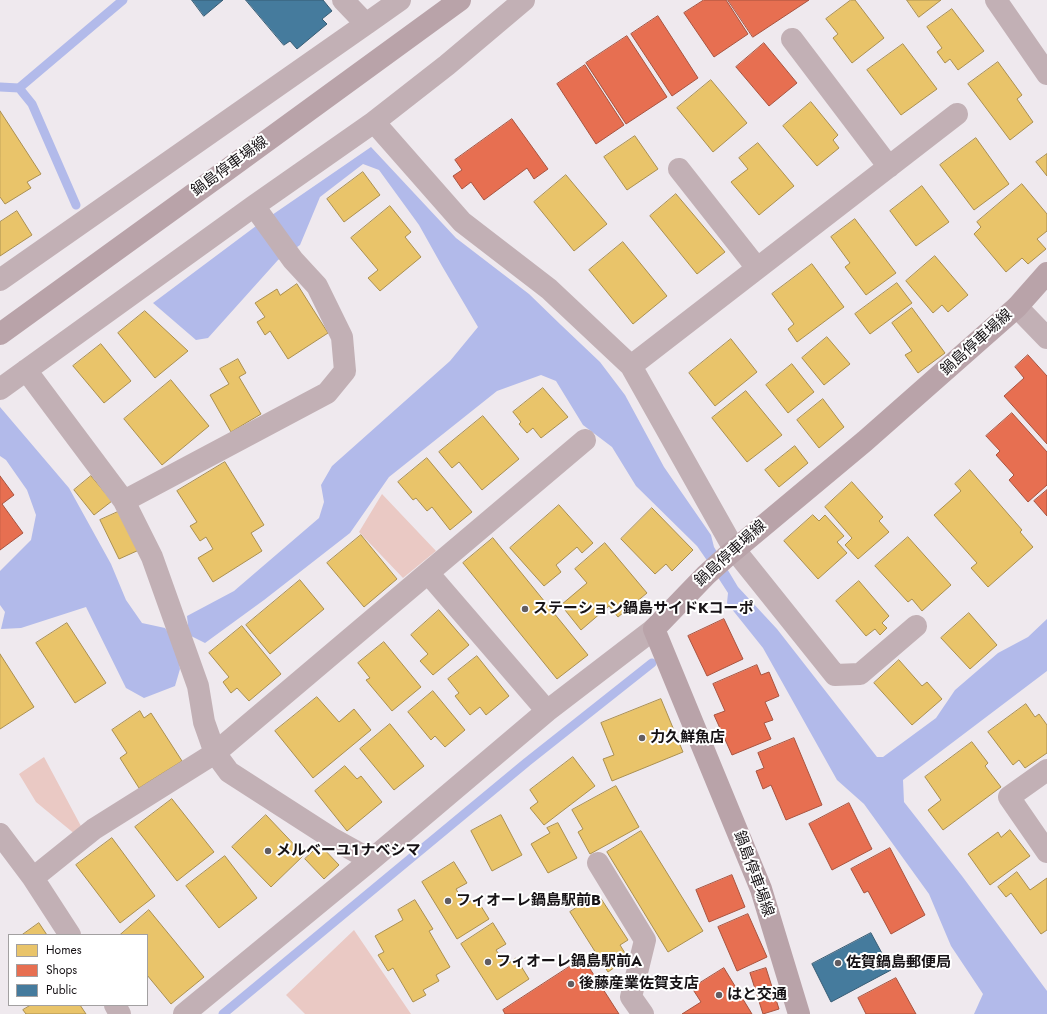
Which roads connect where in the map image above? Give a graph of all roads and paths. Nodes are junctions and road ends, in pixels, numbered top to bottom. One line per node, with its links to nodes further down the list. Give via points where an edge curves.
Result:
1 (343, 0): 6 (street)
2 (400, 0): 6 (street)
3 (460, 0): 18 (main road, 鍋島停車場線)
4 (524, 0): 10 (street)
5 (996, 0): 8 (street)
6 (366, 24): 16 (street)
7 (792, 39): 11 (street)
8 (1047, 74)
9 (957, 114): 11 (street)
10 (374, 122): 13 (street); 20 (street, via 462,222 549,289)
11 (889, 167): 14 (street)
12 (679, 169): 14 (street)
13 (257, 210): 21 (street); 24 (street, via 293,260 317,286 342,337 346,371 327,393)
14 (757, 268): 20 (street)
15 (1047, 273): 17 (main road, 鍋島停車場線)
16 (0, 280)
17 (1017, 307): 19 (street); 25 (main road, 鍋島停車場線, via 865,441)
18 (0, 334)
19 (1047, 338)
20 (631, 366): 25 (street, via 706,498)
21 (26, 370): 22 (street); 24 (street)
22 (0, 389)
23 (584, 440): 26 (street)
24 (124, 501): 30 (street, via 152,557 198,686 204,722)
25 (730, 553): 27 (street, via 835,675 860,674); 28 (main road, 鍋島停車場線)
26 (428, 572): 29 (street); 30 (street)
27 (916, 626)
28 (654, 629): 29 (street); 40 (main road, 鍋島停車場線, via 761,889)
29 (547, 711): 34 (street)
30 (215, 753): 34 (street, via 229,772 332,839); 36 (street, via 94,829)
31 (1047, 770): 33 (street, via 1009,797)
32 (0, 834): 36 (street)
33 (1047, 852)
34 (371, 860): 38 (street)
35 (598, 862): 39 (street, via 645,940 631,997)
36 (33, 878): 37 (street)
37 (69, 934)
38 (184, 1014)
39 (643, 1014)
40 (799, 1014)

